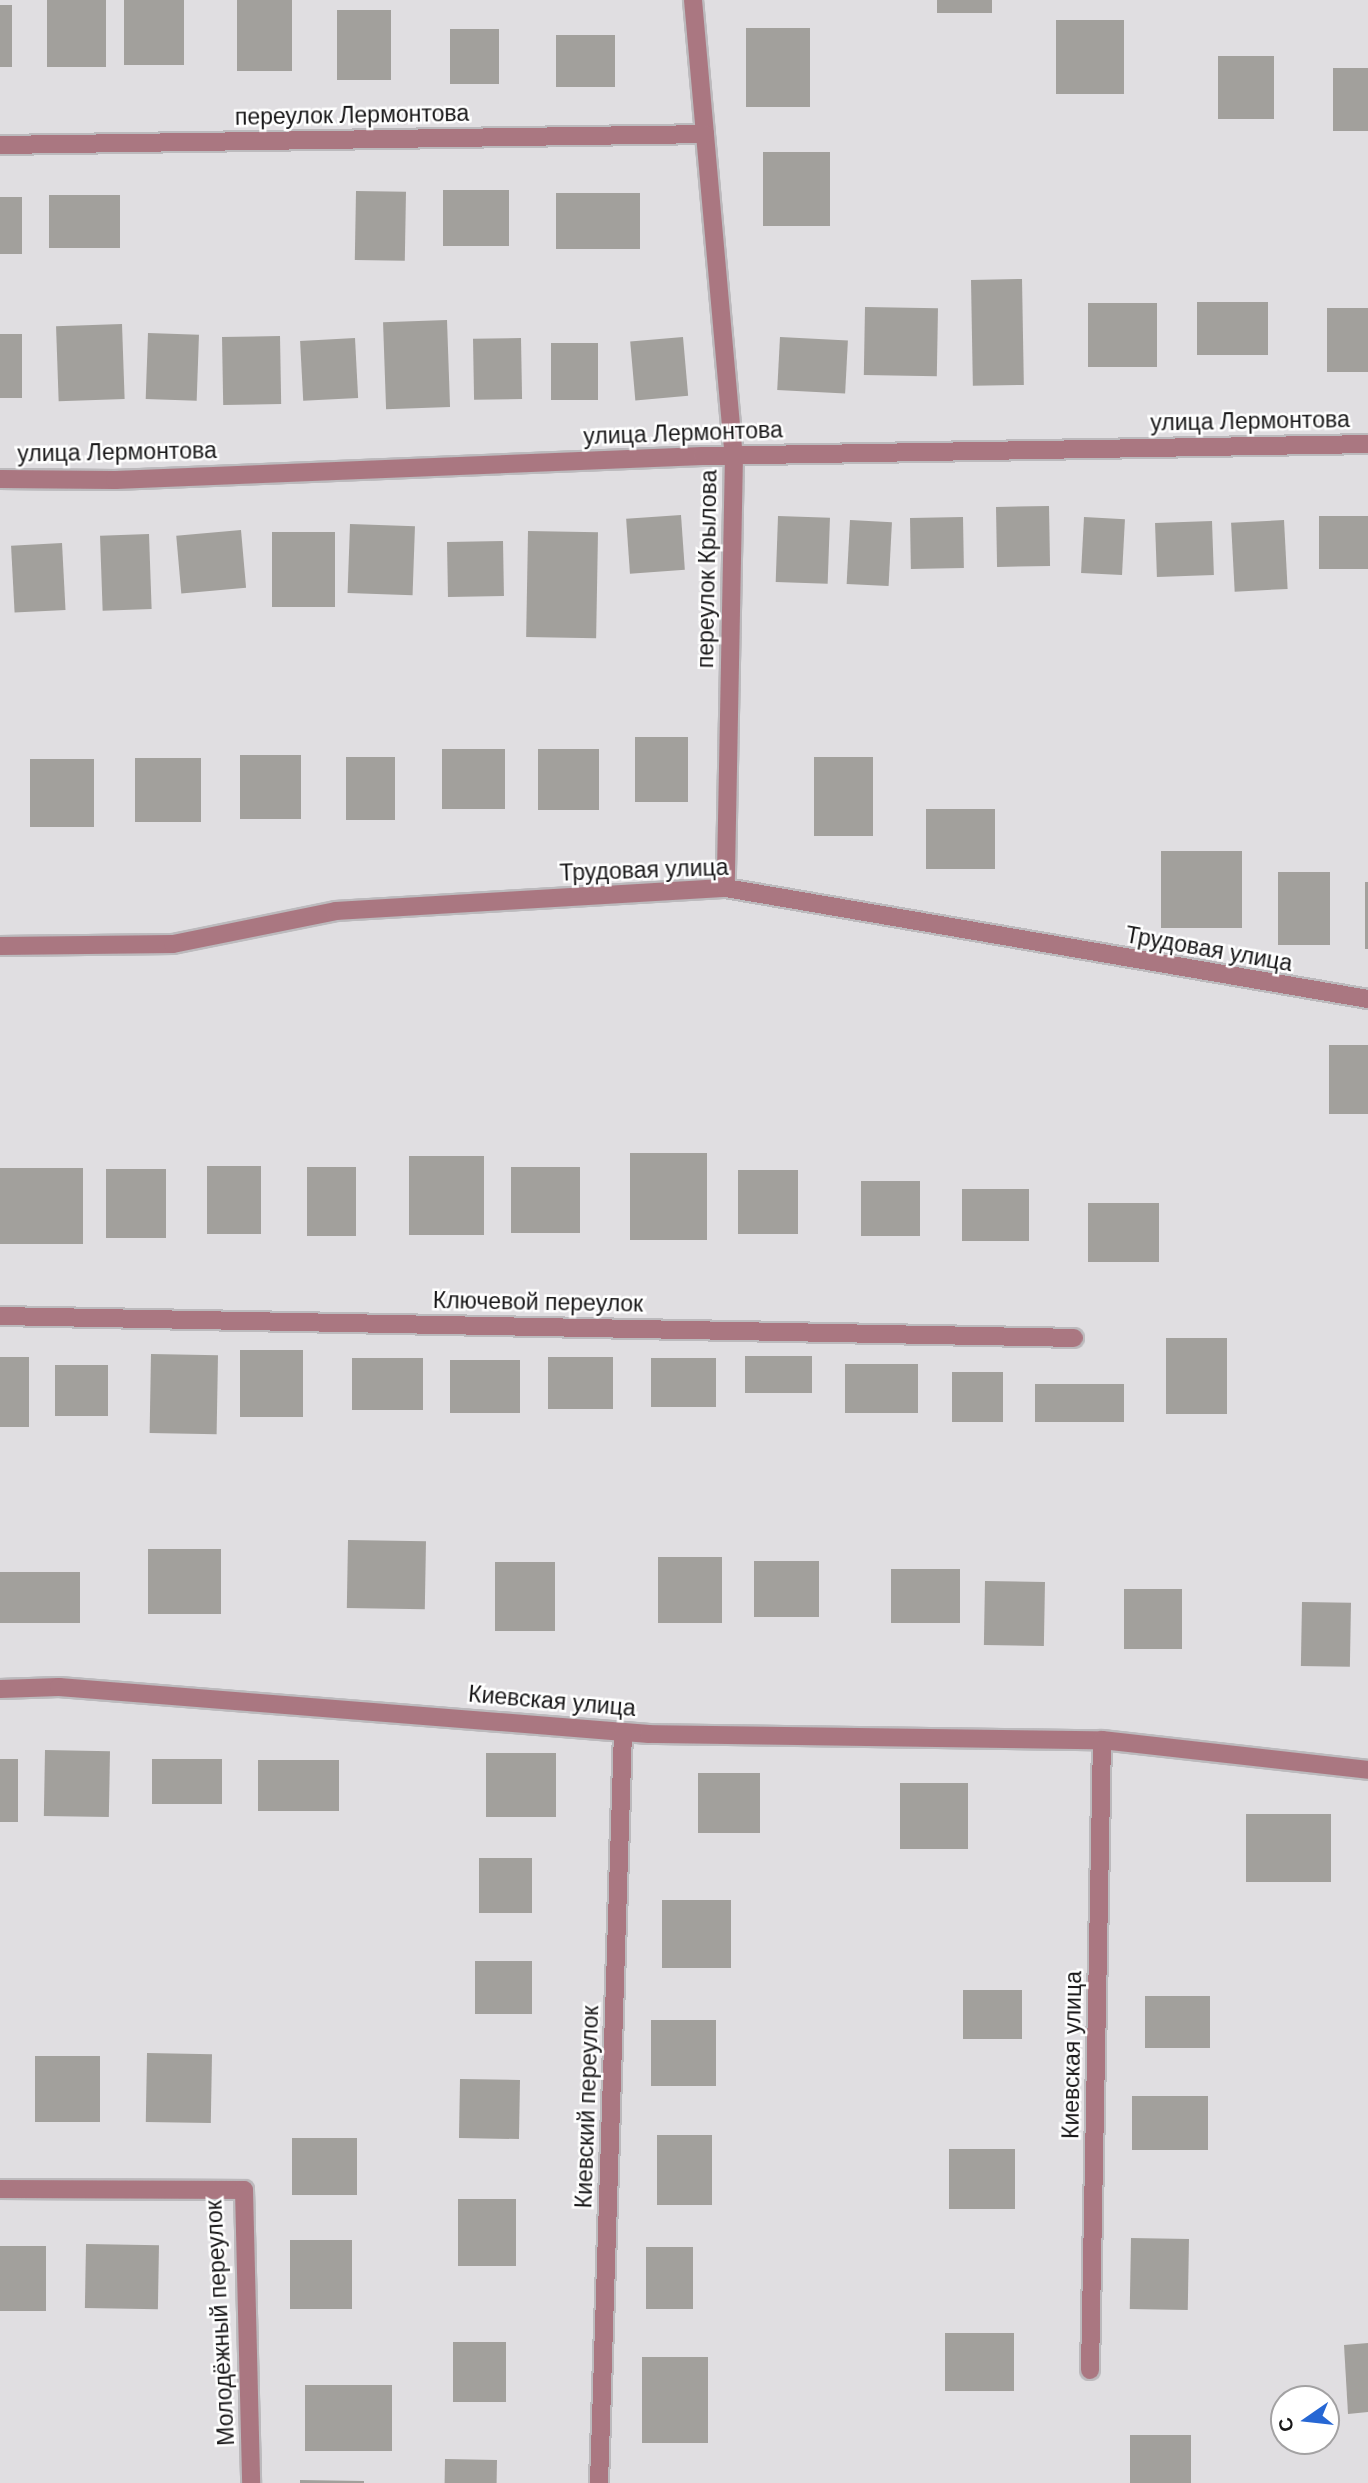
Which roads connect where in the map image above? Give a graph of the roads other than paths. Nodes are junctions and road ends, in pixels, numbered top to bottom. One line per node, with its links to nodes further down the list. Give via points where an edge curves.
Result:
1 (693, 0): 2 (street, переулок Крылова)
2 (705, 134): 3 (street, переулок Лермонтова); 5 (street, переулок Крылова)
3 (0, 145)
4 (1368, 444): 5 (street, улица Лермонтова)
5 (734, 455): 6 (street, улица Лермонтова, via 115,480); 7 (street, переулок Крылова)
6 (0, 479)
7 (726, 888): 8 (street, Трудовая улица, via 336,911 173,944); 9 (street, Трудовая улица)
8 (0, 946)
9 (1368, 999)
10 (0, 1316): 11 (street, Ключевой переулок)
11 (1074, 1338)
12 (0, 1689): 13 (street, Киевская улица, via 59,1687)
13 (623, 1732): 14 (street, Киевская улица); 19 (street, Киевский переулок)
14 (1102, 1740): 15 (street, Киевская улица); 17 (street, Киевская улица)
15 (1368, 1770)
16 (0, 2189): 18 (street, Молодёжный переулок, via 244,2190)
17 (1090, 2370)
18 (251, 2483)
19 (599, 2483)

